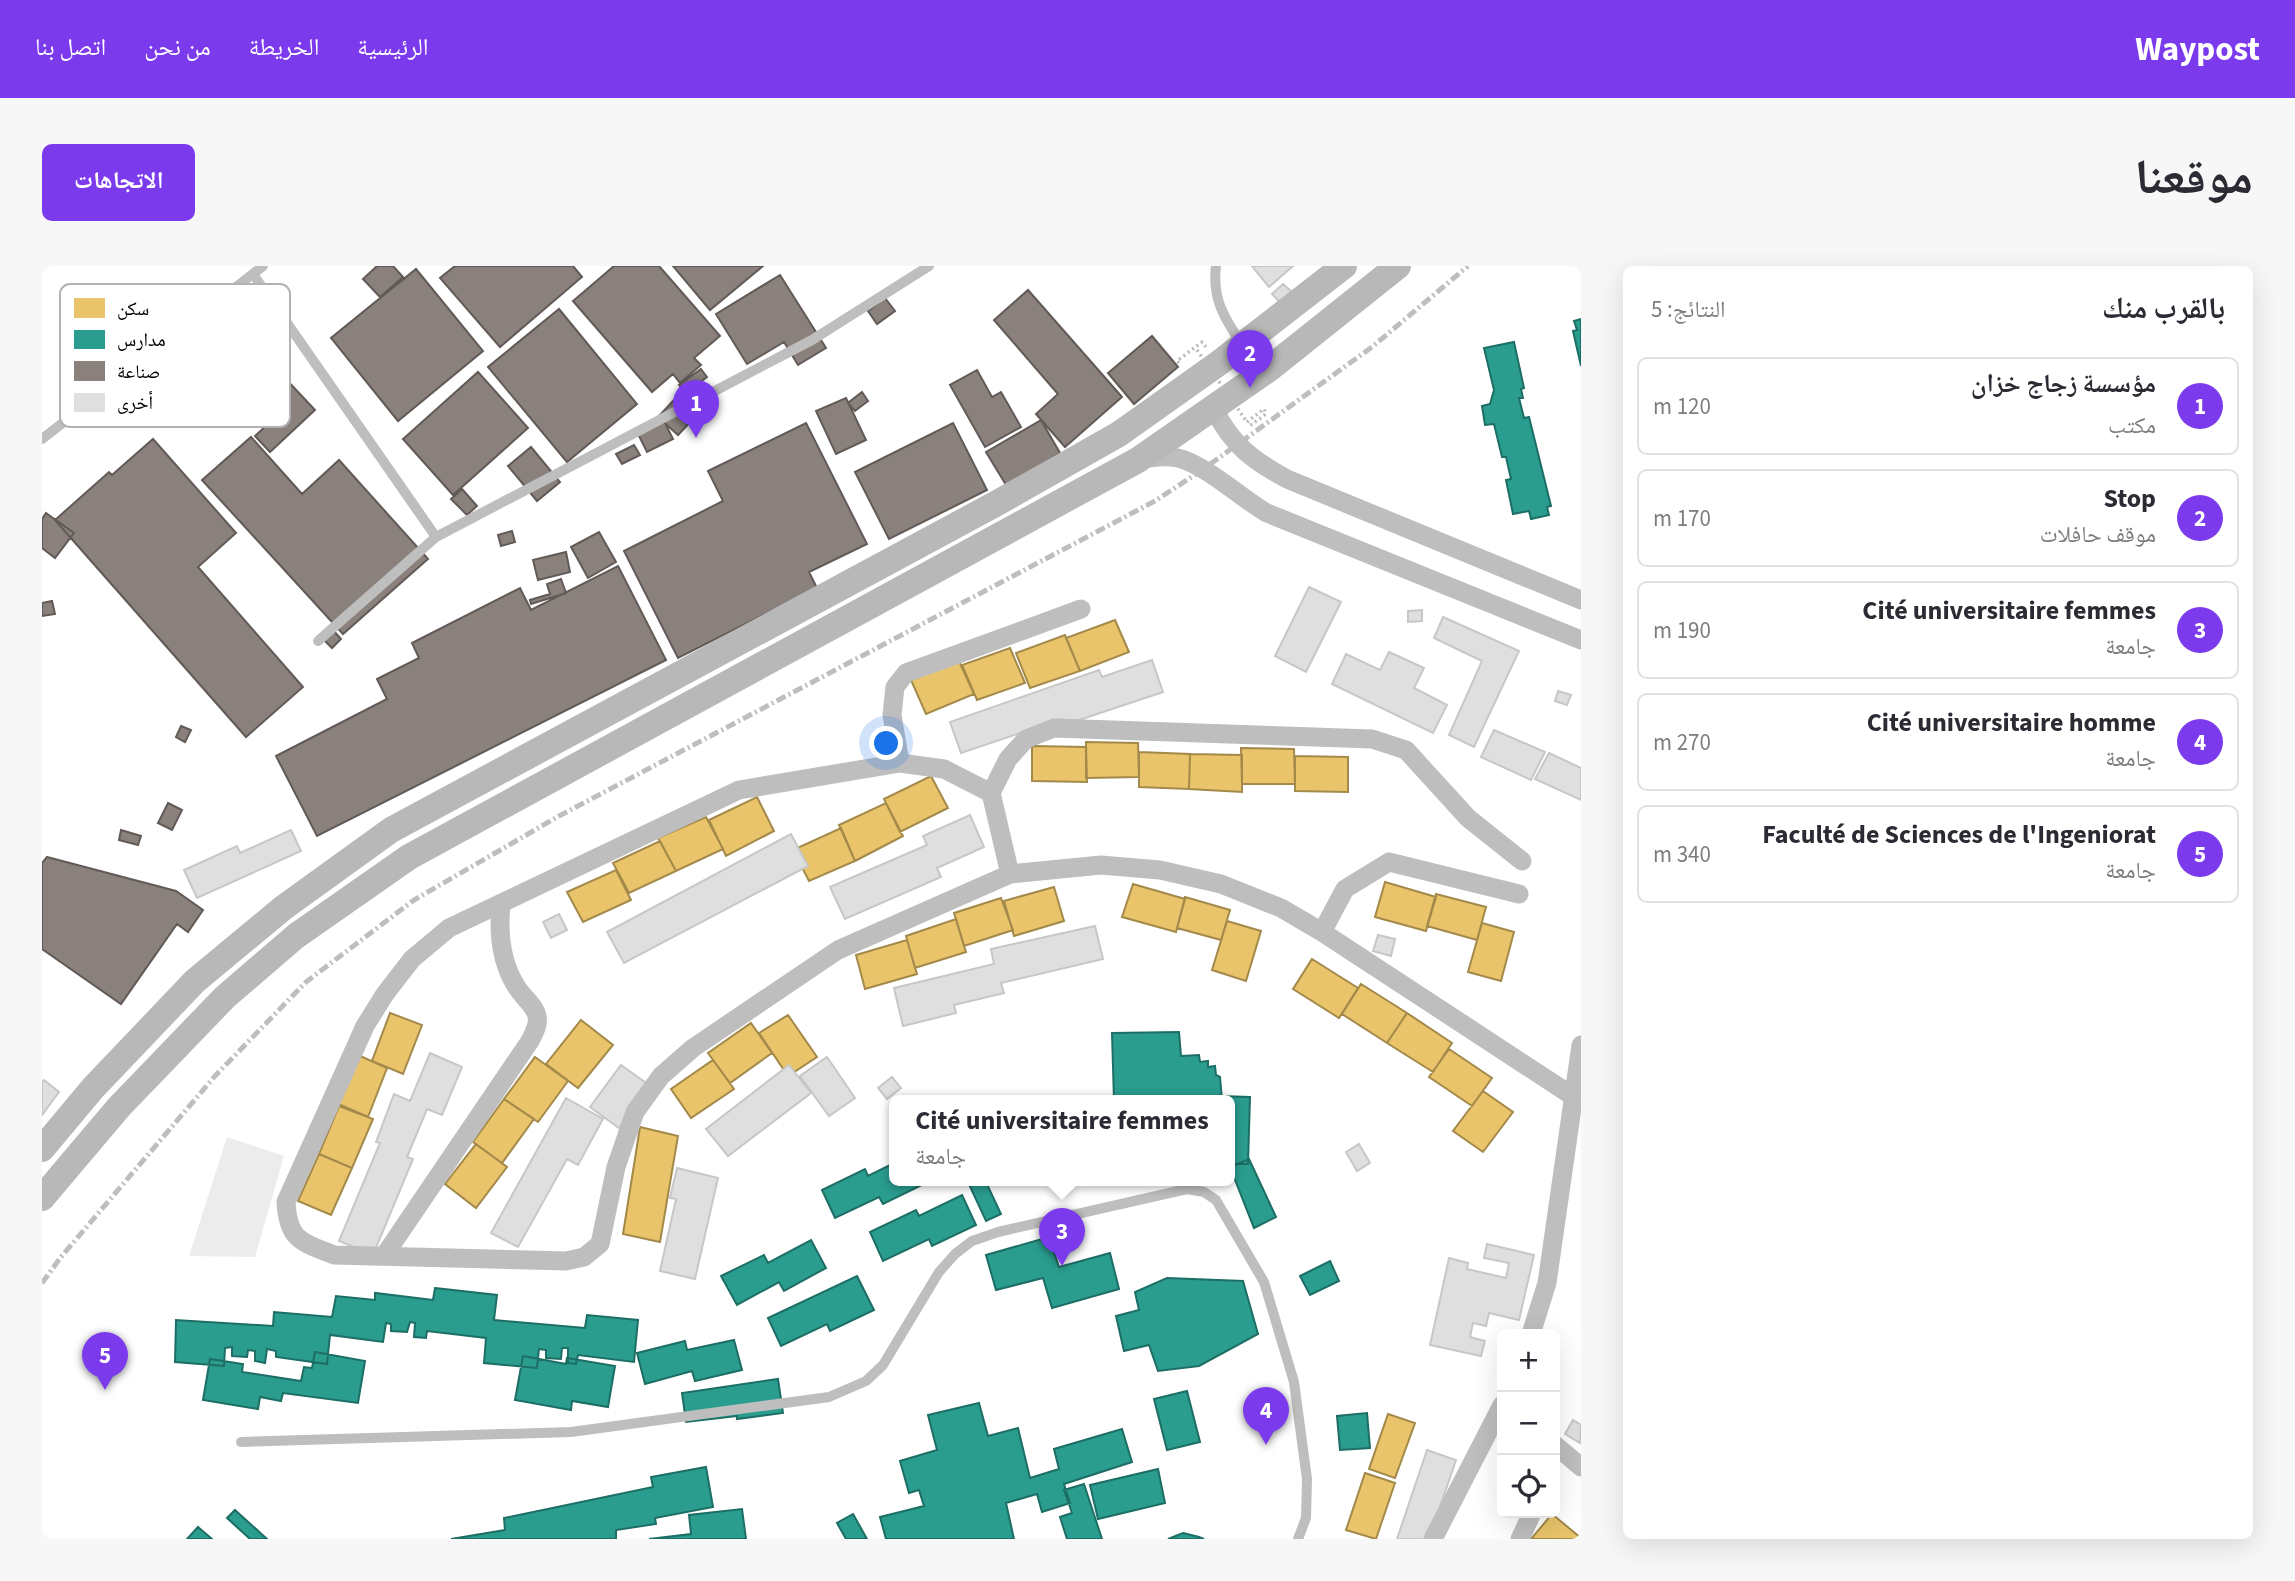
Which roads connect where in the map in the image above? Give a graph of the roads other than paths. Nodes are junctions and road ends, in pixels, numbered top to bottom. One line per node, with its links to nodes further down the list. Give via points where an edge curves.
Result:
1 (263, 266): 7 (lane)
2 (908, 266): 8 (lane)
3 (929, 266): 8 (lane)
4 (1216, 266): 12 (lane, via 1214,280 1222,316)
5 (1344, 266): 12 (main road)
6 (1398, 266): 13 (main road)
7 (253, 274): 9 (lane); 10 (lane)
8 (915, 276): 17 (lane, via 812,340)
9 (240, 284)
10 (260, 284)
11 (290, 327): 17 (lane)
12 (1242, 345): 31 (main road, via 1119,434 391,830 284,908 195,981)
13 (1214, 409): 16 (main road); 18 (street, via 1237,445 1287,479)
14 (60, 425): 15 (lane)
15 (42, 439)
16 (1138, 460): 20 (street, via 1179,458 1267,513); 32 (main road, via 409,857 296,936 225,997 119,1107)
17 (436, 537): 21 (lane)
18 (1581, 600)
19 (1081, 609): 22 (street, via 906,673 895,688 892,715)
20 (1581, 640)
21 (318, 641)
22 (900, 763): 23 (street, via 944,769); 27 (street, via 739,790)
23 (991, 793): 24 (street, via 1008,759 1026,739 1054,728 1372,739 1406,750 1468,818); 25 (street)
24 (1522, 861)
25 (1010, 874): 28 (street, via 1101,865 1160,870 1221,884 1281,908); 33 (street, via 838,950 693,1048 661,1076 635,1112 616,1167 600,1244 584,1257 566,1261)
26 (1519, 894): 28 (street, via 1389,862 1345,889)
27 (501, 905): 33 (street, via 503,954 517,988 537,1012 538,1024); 33 (street, via 449,928 412,959 385,994 365,1026 286,1202 287,1223 302,1242 334,1255)
28 (1322, 932): 30 (street)
29 (1581, 1045): 30 (street)
30 (1574, 1097): 34 (street, via 1547,1283)
31 (42, 1149)
32 (42, 1198)
33 (384, 1256)
34 (1533, 1329)
35 (1497, 1415): 41 (street)
36 (241, 1442): 40 (lane, via 571,1432 828,1397 866,1381 883,1365 939,1272 972,1241 1187,1189 1216,1200 1264,1282 1294,1382 1307,1479 1306,1518)
37 (1560, 1455): 38 (street)
38 (1581, 1466)
39 (1530, 1518): 42 (street)
40 (1298, 1539)
41 (1433, 1539)
42 (1520, 1539)

